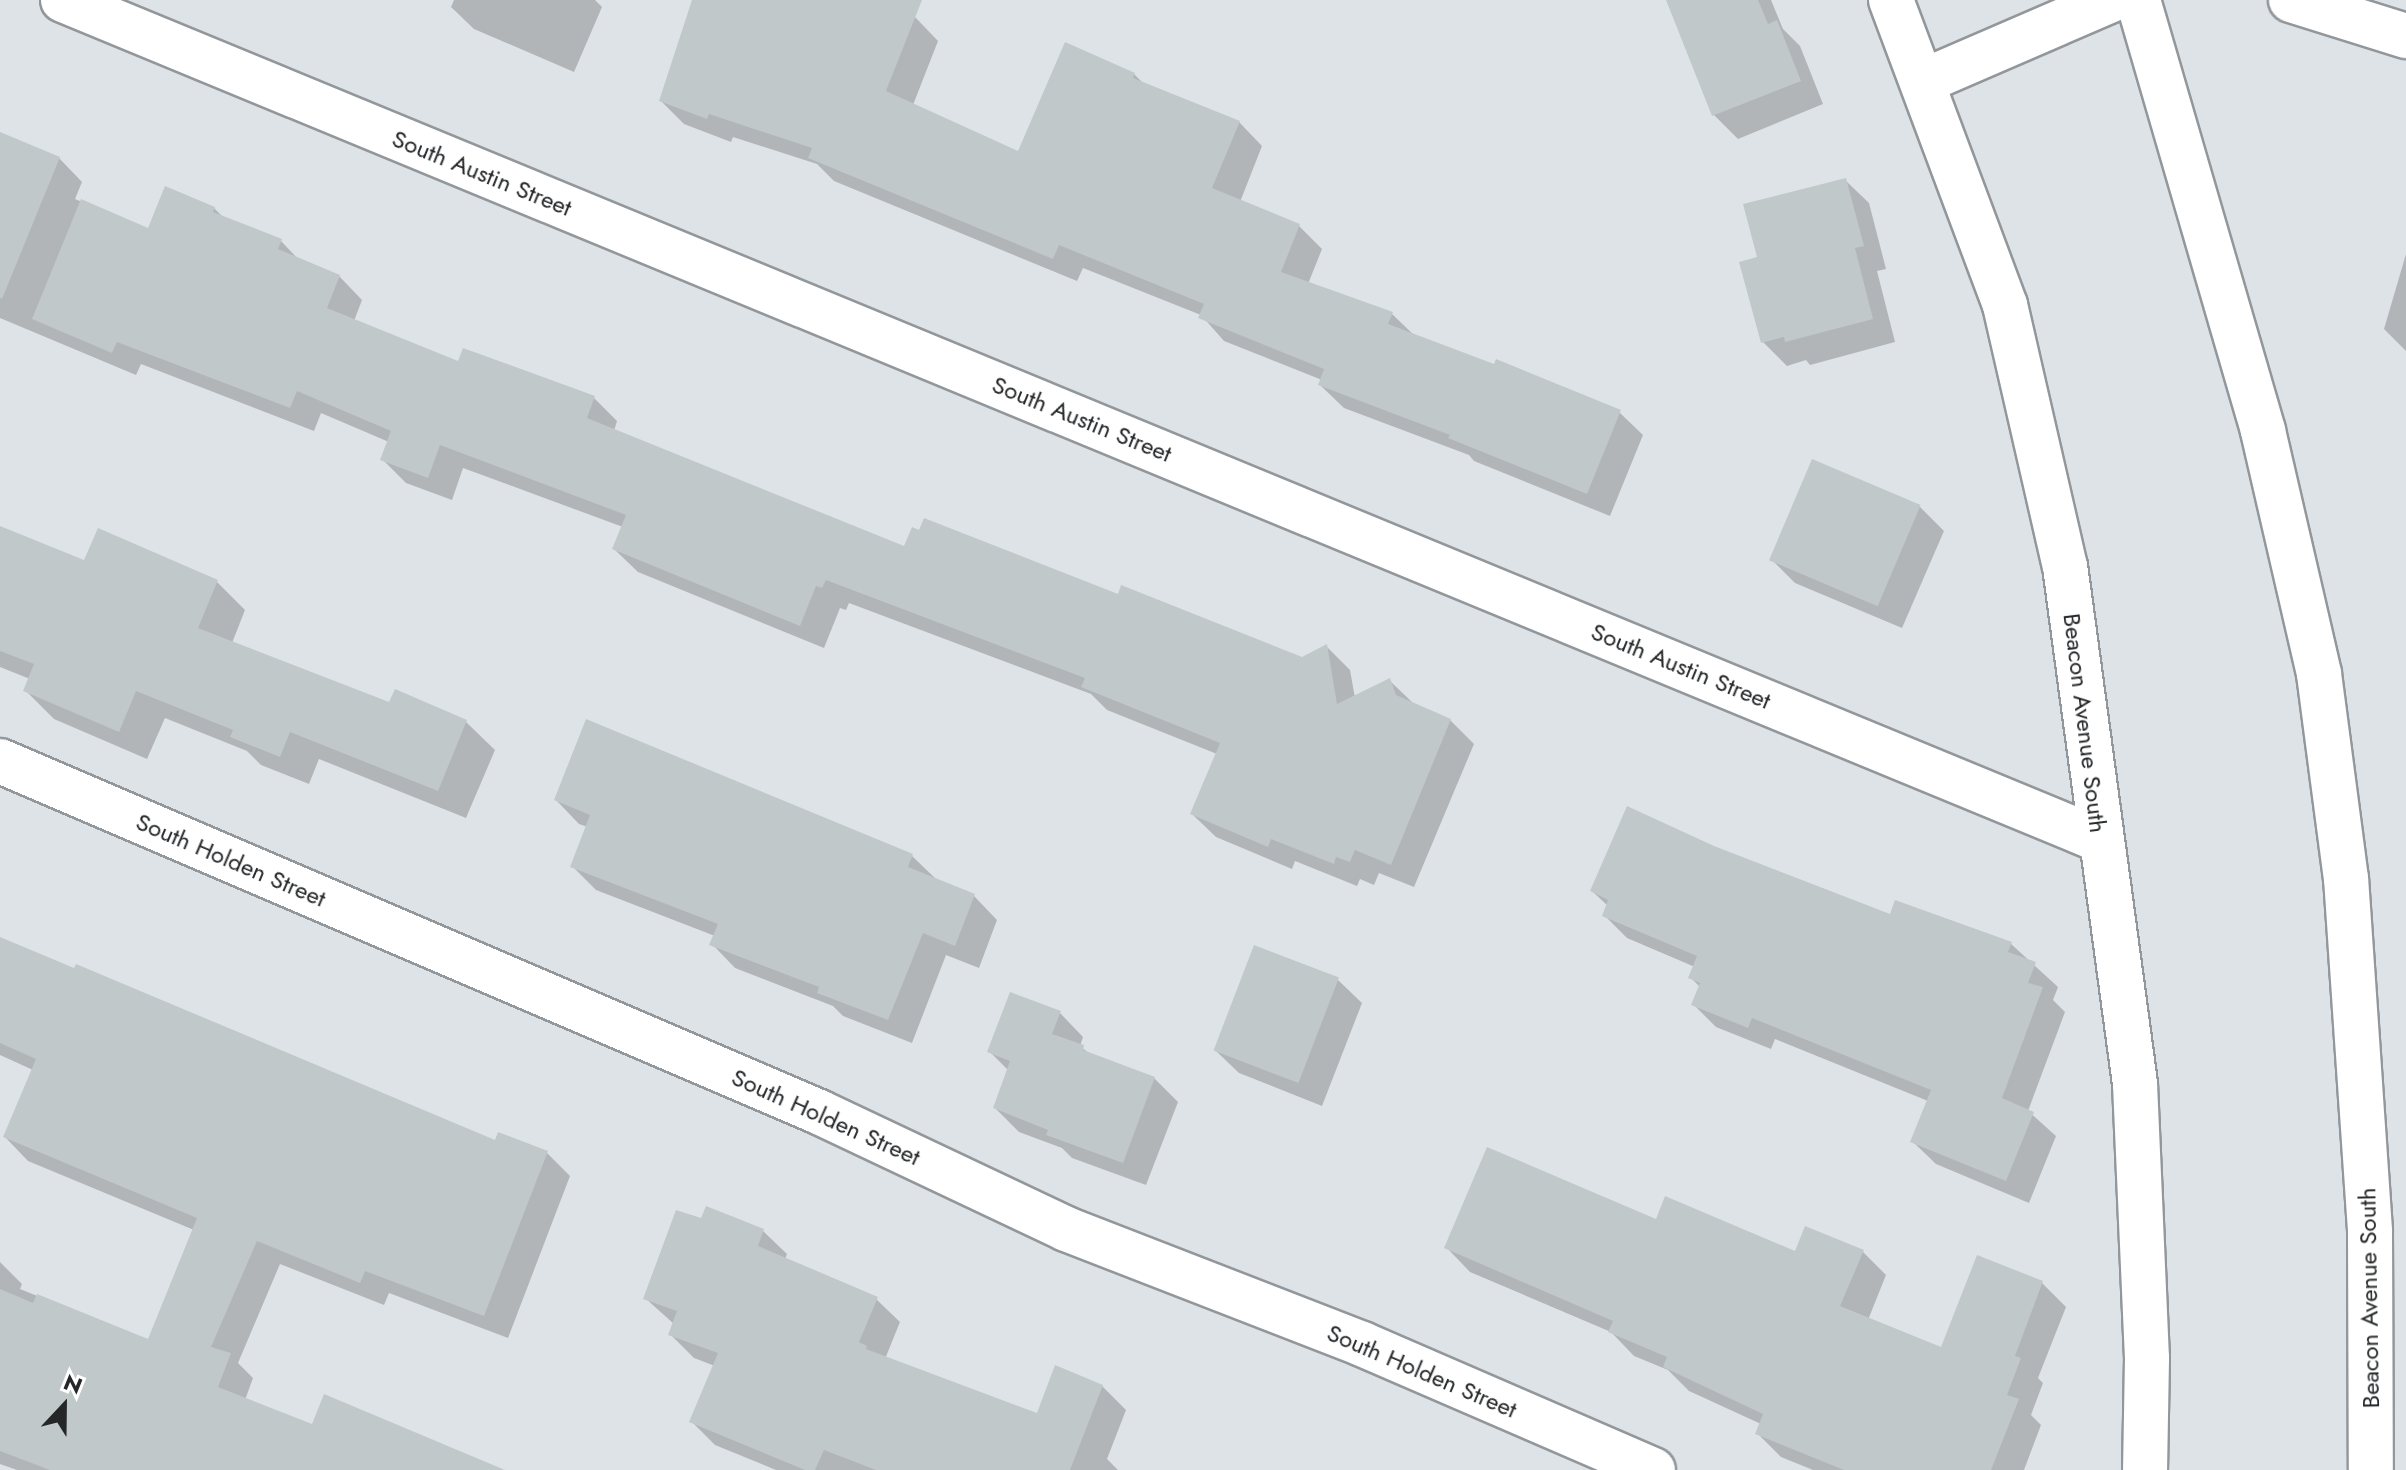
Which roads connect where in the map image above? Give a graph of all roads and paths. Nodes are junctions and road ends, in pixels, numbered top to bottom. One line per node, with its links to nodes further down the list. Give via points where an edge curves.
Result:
1 (63, 0): 9 (street, South Austin Street)
2 (1891, 0): 7 (street, Beacon Avenue South)
3 (2111, 0): 7 (street)
4 (2138, 0): 12 (street, Beacon Avenue South, via 2263,431 2319,674 2346,878 2367,1186)
5 (2291, 0): 6 (street)
6 (2397, 24)
7 (1924, 81): 9 (street, Beacon Avenue South, via 2005,305 2065,566)
8 (0, 761): 10 (street, South Holden Street, via 819,1112 1066,1229 1362,1344)
9 (2100, 840): 11 (street, Beacon Avenue South, via 2135,1084 2147,1358)
10 (1653, 1470)
11 (2145, 1470)
12 (2371, 1470)

